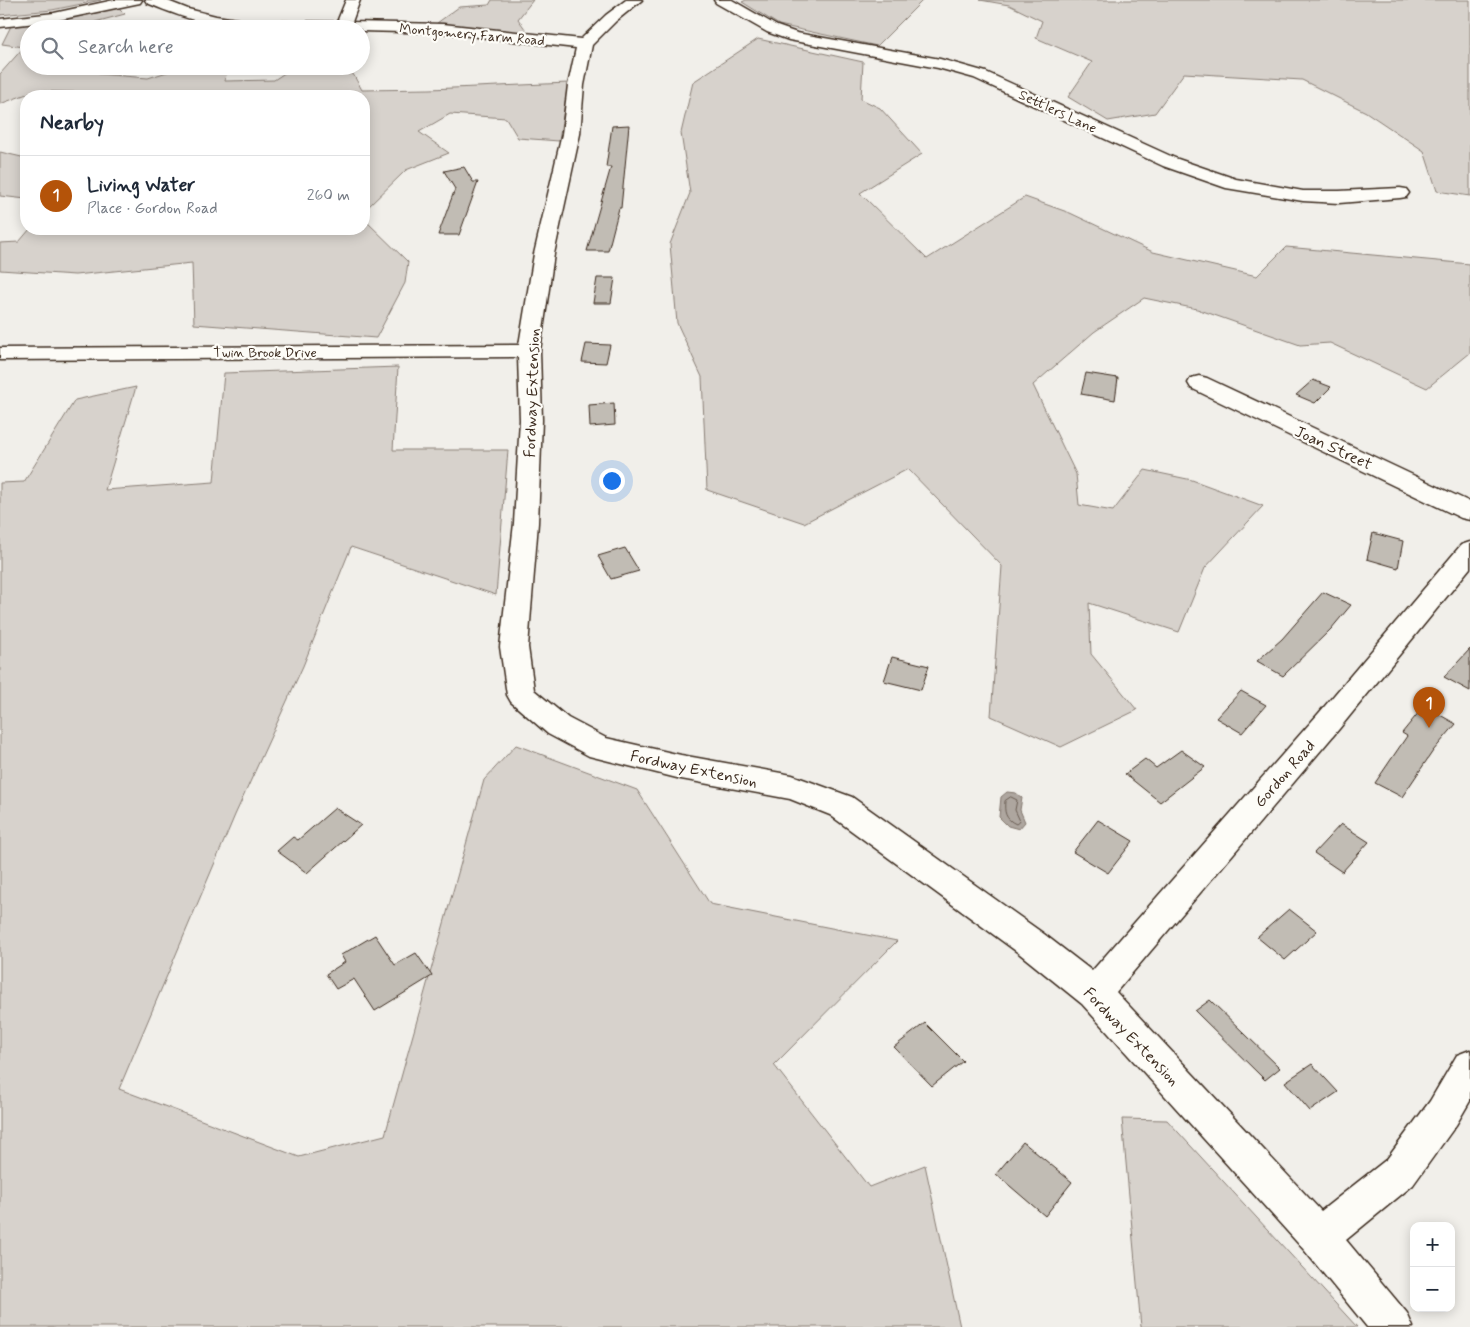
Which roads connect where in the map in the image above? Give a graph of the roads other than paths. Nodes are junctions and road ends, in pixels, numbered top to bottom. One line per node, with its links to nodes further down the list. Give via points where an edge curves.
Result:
1 (135, 0): 7 (street)
2 (152, 0): 8 (street, Montgomery Farm Road, via 191,14)
3 (353, 0): 9 (street)
4 (635, 0): 12 (street)
5 (721, 0): 13 (street, Settlers Lane, via 772,29 794,36 940,64 980,75 1168,162 1232,184 1303,196)
6 (20, 20): 10 (street)
7 (23, 20)
8 (221, 20)
9 (345, 20)
10 (0, 23)
11 (370, 27): 12 (street, Montgomery Farm Road, via 455,29)
12 (585, 44): 14 (street, Fordway Extension)
13 (1400, 193)
14 (529, 351): 15 (street, Twin Brook Drive); 19 (street, Fordway Extension, via 531,420 526,523 514,647 521,694 558,726 599,748 681,768 792,787 841,806)
15 (0, 354)
16 (1199, 383): 17 (street, Joan Street)
17 (1470, 512)
18 (1470, 550): 19 (street, Gordon Road, via 1329,721)
19 (1094, 992): 21 (street, Fordway Extension)
20 (1470, 1068): 21 (street, via 1443,1113 1400,1172)
21 (1318, 1237): 22 (street, Fordway Extension)
22 (1393, 1327)

